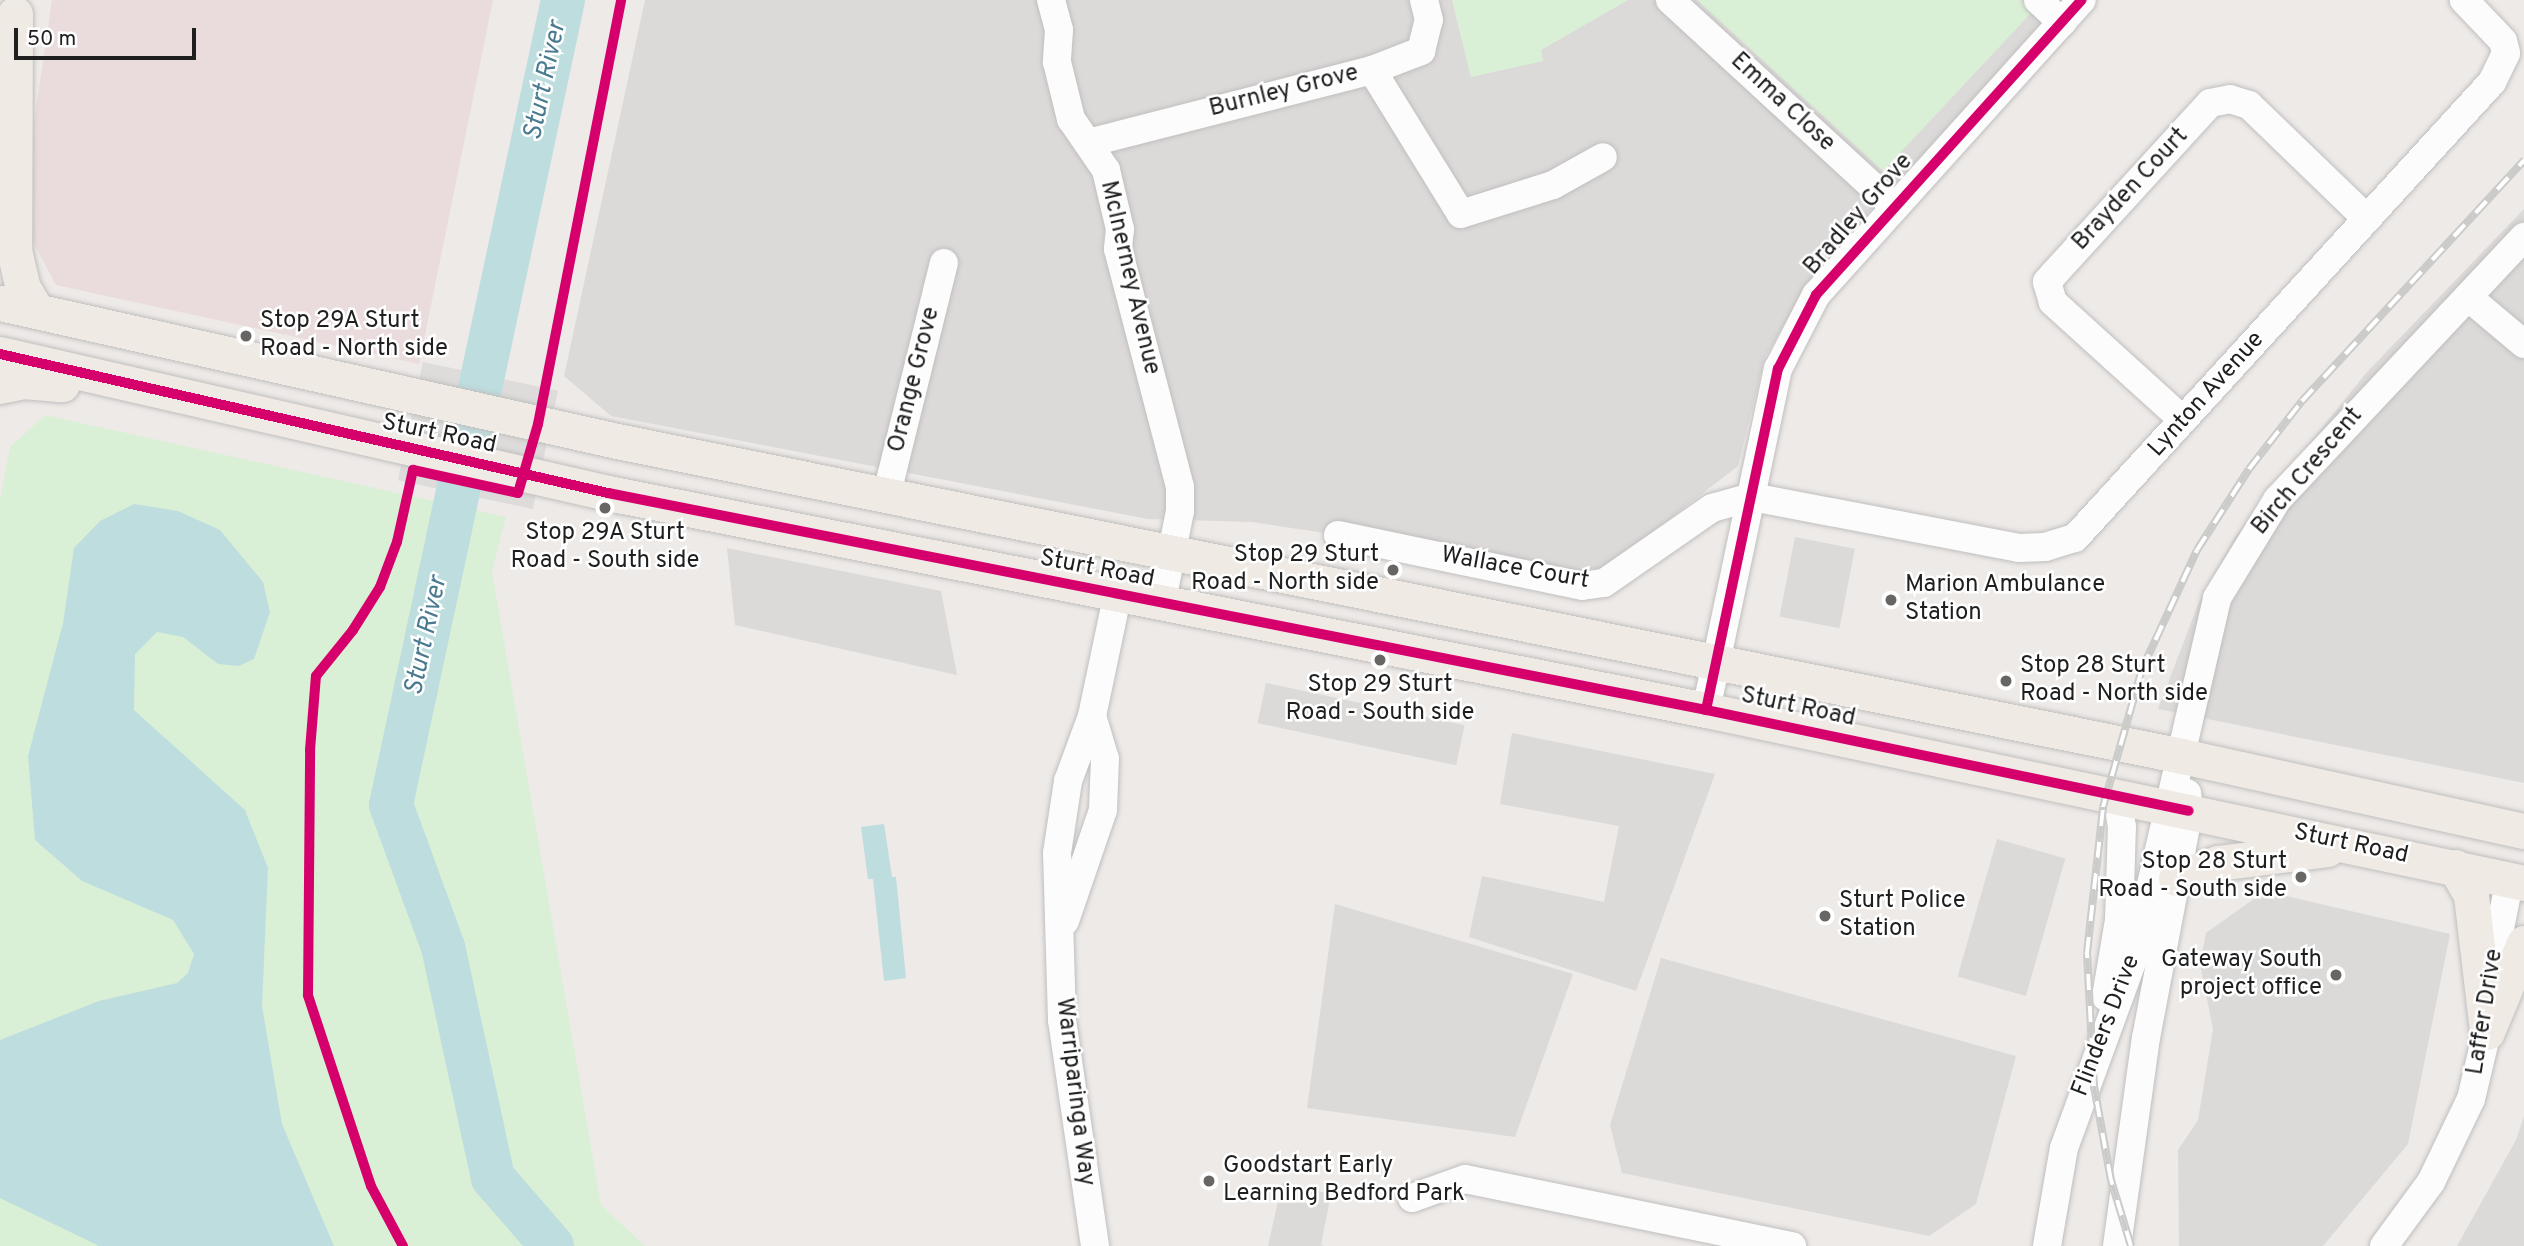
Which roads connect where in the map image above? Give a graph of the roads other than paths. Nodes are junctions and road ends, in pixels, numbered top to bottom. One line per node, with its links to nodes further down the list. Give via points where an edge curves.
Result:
1 (1051, 0): 11 (street, McInerney Avenue, via 1059,30 1057,62 1071,119)
2 (1424, 0): 9 (street, via 1429,20 1421,51)
3 (1670, 0): 13 (street, Emma Close)
4 (2038, 0): 8 (street)
5 (2082, 0): 8 (street, Bradley Grove)
6 (2464, 0): 14 (street, Lynton Avenue, via 2503,41 2501,69)
7 (16, 7): 10 (main road); 19 (main road, via 14,250 23,288)
8 (2062, 22): 13 (street, Bradley Grove)
9 (1371, 70): 11 (street, Burnley Grove); 12 (street, Burnley Grove, via 1461,214 1553,185)
10 (0, 105)
11 (1088, 143): 28 (street, McInerney Avenue, via 1106,170 1120,229 1118,249 1180,487)
12 (1603, 157)
13 (1894, 206): 26 (street, Bradley Grove, via 1816,295 1778,369)
14 (2367, 219): 24 (street, Lynton Avenue); 24 (street, Brayden Court, via 2249,106 2230,99 2210,103 2047,282 2053,302)
15 (2524, 237): 17 (street, Birch Crescent)
16 (944, 262): 25 (street, Orange Grove)
17 (2468, 297): 20 (street); 34 (street, Birch Crescent, via 2311,461 2247,544 2217,598)
18 (0, 303): 19 (main road, Sturt Road)
19 (37, 311): 25 (main road, Sturt Road, via 433,402)
20 (2524, 344)
21 (0, 354): 23 (main road, Sturt Road)
22 (0, 386): 23 (main road, via 47,381 176,407)
23 (262, 417): 29 (main road, Sturt Road)
24 (2183, 420): 26 (street, Lynton Avenue, via 2075,538 2045,547 2019,548)
25 (886, 497): 28 (main road, Sturt Road)
26 (1752, 497): 27 (street, Wallace Court, via 1712,508 1604,583 1582,586); 31 (street, Bradley Grove)
27 (1338, 535)
28 (1171, 555): 30 (street, McInerney Avenue); 31 (main road, Sturt Road)
29 (1118, 597): 30 (main road, Sturt Road); 33 (street, Warriparinga Way)
30 (1161, 605): 32 (main road, Sturt Road)
31 (1716, 661): 32 (street, Bradley Grove); 34 (main road, Sturt Road)
32 (1706, 710): 35 (main road, Sturt Road)
33 (1092, 716): 42 (street, Warriparinga Way, via 1068,781 1059,827); 42 (street, Warriparinga Way, via 1105,759 1103,810)
34 (2182, 756): 36 (street, Birch Crescent); 37 (main road, Sturt Road)
35 (2117, 797): 36 (main road, Sturt Road); 45 (street, via 2122,827 2119,920)
36 (2177, 809): 38 (main road, Sturt Road); 40 (street, Flinders Drive); 45 (street, Flinders Drive, via 2135,954)
37 (2524, 831)
38 (2355, 846): 39 (main road, Sturt Road); 40 (main road, via 2218,863)
39 (2455, 867): 41 (main road, Sturt Road); 44 (main road, via 2470,895)
40 (2176, 878): 46 (street, Flinders Drive)
41 (2517, 881): 44 (street, Laffer Drive, via 2492,968)
42 (1060, 937): 48 (street, Warriparinga Way, via 1062,1020)
43 (2524, 943): 44 (main road)
44 (2487, 1032): 53 (street, Laffer Drive, via 2473,1091 2451,1146 2422,1198)
45 (2095, 1055): 50 (street, Flinders Drive, via 2064,1148)
46 (2126, 1181): 51 (street); 52 (street, Flinders Drive)
47 (1412, 1198): 49 (street, via 1465,1179)
48 (1095, 1246)
49 (1792, 1246)
50 (2048, 1246)
51 (2096, 1246)
52 (2117, 1246)
53 (2384, 1246)

